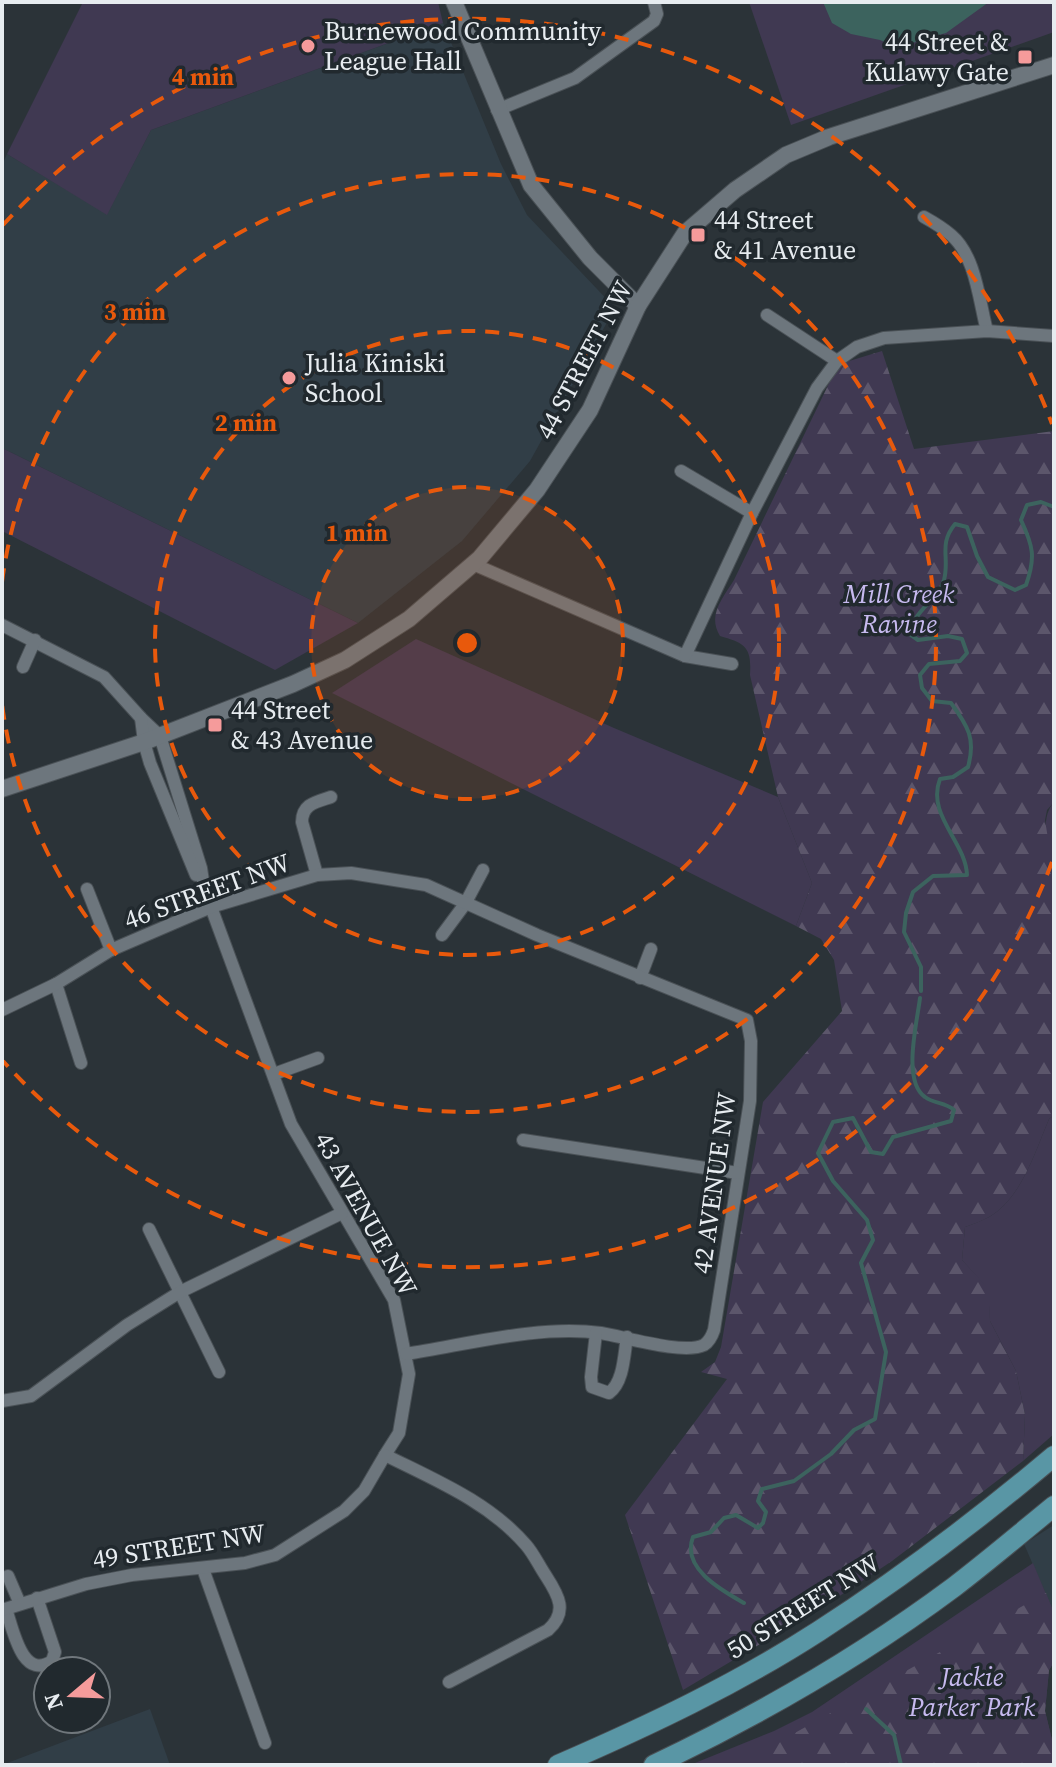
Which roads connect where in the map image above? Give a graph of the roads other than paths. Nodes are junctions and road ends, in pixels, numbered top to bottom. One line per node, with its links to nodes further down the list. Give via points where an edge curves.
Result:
1 (454, 2): 4 (street)
2 (655, 8): 4 (street, via 654,21 575,78)
3 (1054, 65): 6 (street, 44 STREET NW, via 786,155 685,233)
4 (497, 110): 6 (street, via 531,185 590,258)
5 (924, 217): 8 (street, via 962,246)
6 (638, 306): 13 (street, 44 STREET NW, via 590,410 537,490)
7 (767, 315): 10 (street)
8 (987, 331): 9 (street); 10 (street, via 884,338)
9 (1054, 336)
10 (837, 361): 12 (street, via 825,373)
11 (681, 471): 12 (street)
12 (752, 513): 16 (street)
13 (473, 564): 16 (street); 20 (street, 44 STREET NW, via 409,619 345,660)
14 (2, 625): 15 (street)
15 (35, 640): 18 (street); 19 (street, via 104,677)
16 (685, 656): 17 (street)
17 (732, 664)
18 (23, 667)
19 (141, 718): 20 (street); 21 (street, 43 AVENUE NW)
20 (160, 736): 21 (street, 44 STREET NW); 26 (street, 43 AVENUE NW)
21 (144, 742): 22 (street, 44 STREET NW); 26 (street, 43 AVENUE NW)
22 (2, 789)
23 (331, 797): 25 (street, 46 STREET NW, via 306,806 302,813)
24 (483, 870): 28 (street)
25 (317, 875): 28 (street, 46 STREET NW, via 392,877 426,885); 29 (street, 46 STREET NW)
26 (204, 888): 29 (street, 43 AVENUE NW)
27 (87, 889): 32 (street, 46 STREET NW)
28 (465, 904): 30 (street); 33 (street, 46 STREET NW)
29 (211, 907): 32 (street, 46 STREET NW); 39 (street, 43 AVENUE NW)
30 (442, 935)
31 (651, 949): 33 (street)
32 (111, 950): 34 (street, 46 STREET NW)
33 (640, 978): 36 (street, 46 STREET NW)
34 (56, 984): 35 (street, 46 STREET NW); 38 (street)
35 (2, 1010)
36 (747, 1020): 41 (street, 42 AVENUE NW, via 750,1101)
37 (318, 1058): 39 (street)
38 (81, 1063)
39 (274, 1074): 42 (street, 43 AVENUE NW, via 291,1124)
40 (523, 1140): 41 (street)
41 (738, 1173): 46 (street, 42 AVENUE NW, via 710,1340 683,1348)
42 (342, 1213): 44 (street); 47 (street, 43 AVENUE NW, via 394,1300)
43 (149, 1229): 44 (street)
44 (180, 1292): 48 (street); 49 (street)
45 (596, 1333): 46 (street); 46 (street, via 592,1387 609,1393 619,1380); 47 (street, via 538,1333)
46 (627, 1337)
47 (406, 1354): 52 (street, 43 AVENUE NW, via 405,1405 399,1433)
48 (219, 1372)
49 (31, 1396): 50 (street); 51 (street)
50 (2, 1401)
51 (38, 1410)
52 (385, 1455): 55 (street, 49 STREET NW, via 364,1491 299,1541 275,1555); 60 (street, via 466,1496 500,1520 527,1546 560,1609 558,1621 548,1630)
53 (1054, 1456): 62 (main road, 50 STREET NW, via 944,1545 816,1633 684,1706)
54 (1054, 1506): 63 (main road, via 887,1633 780,1701)
55 (203, 1569): 57 (street, 49 STREET NW, via 132,1575); 61 (street)
56 (8, 1576): 58 (street)
57 (37, 1598): 58 (street, 49 STREET NW); 59 (street, 49 STREET NW, via 55,1652 45,1666 23,1657)
58 (20, 1604): 59 (street, 49 STREET NW)
59 (4, 1609)
60 (449, 1682)
61 (265, 1743)
62 (558, 1765)
63 (654, 1765)

